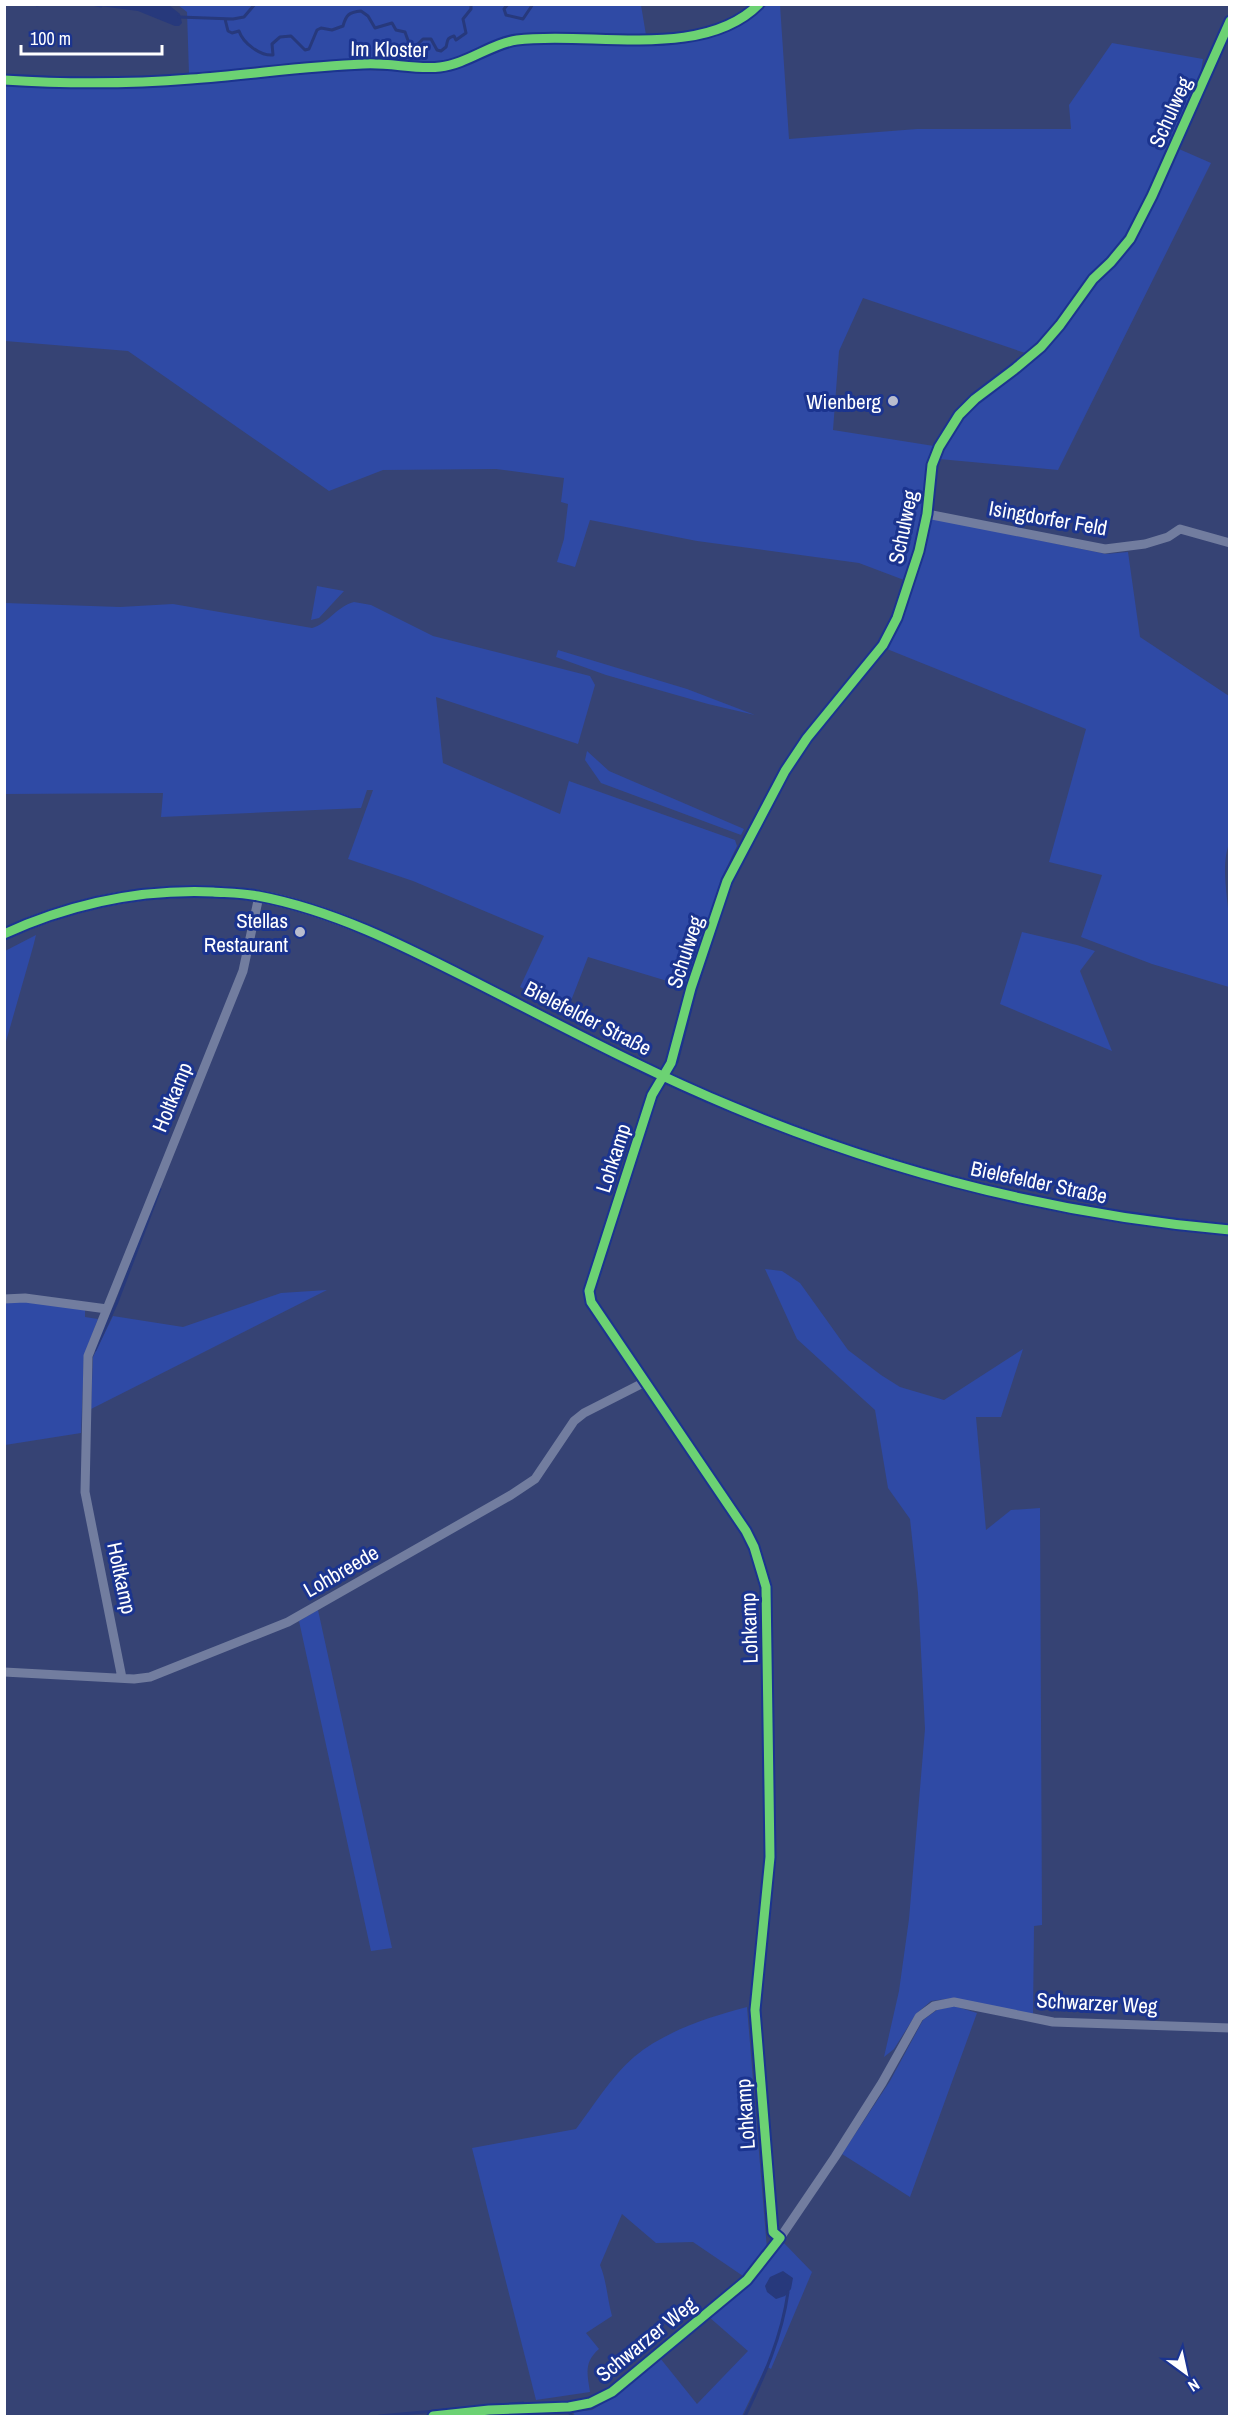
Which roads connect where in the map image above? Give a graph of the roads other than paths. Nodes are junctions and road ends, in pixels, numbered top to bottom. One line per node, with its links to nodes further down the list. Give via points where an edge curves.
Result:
1 (759, 4): 3 (street, Im Kloster, via 747,16 706,34 671,39 516,40 438,68 365,63 189,80 76,84)
2 (1230, 21): 4 (street, Schulweg, via 1130,240 1093,279 1041,346 958,415 932,465)
3 (4, 80)
4 (927, 514): 5 (street, Isingdorfer Feld, via 1105,549 1145,544 1180,529); 8 (street, Schulweg, via 919,551 888,636 785,771 727,881 671,1063)
5 (1230, 543)
6 (259, 896): 7 (main road, Bielefelder Straße, via 189,891 135,895 67,910); 8 (main road, Bielefelder Straße, via 325,914 388,938); 11 (street, Holtkamp, via 243,971)
7 (4, 934)
8 (663, 1076): 9 (main road, Bielefelder Straße, via 821,1142 989,1192 1133,1219); 12 (street, Lohkamp, via 652,1095 589,1292 591,1302)
9 (1230, 1230)
10 (4, 1299): 11 (street, via 25,1298)
11 (107, 1309): 14 (street, Holtkamp, via 88,1356 85,1472)
12 (645, 1382): 14 (street, Lohbreede, via 574,1421 535,1479 308,1611 164,1672); 16 (street, Lohkamp, via 746,1531 766,1587 770,1857 755,2010 773,2232)
13 (4, 1672): 14 (street, Lohbreede)
14 (122, 1678)
15 (1230, 2028): 16 (street, Schwarzer Weg, via 1053,2022 954,2002 934,2006 919,2017 882,2083)
16 (780, 2238): 17 (street, Schwarzer Weg, via 747,2280 612,2392 590,2403 569,2407)
17 (433, 2416)

